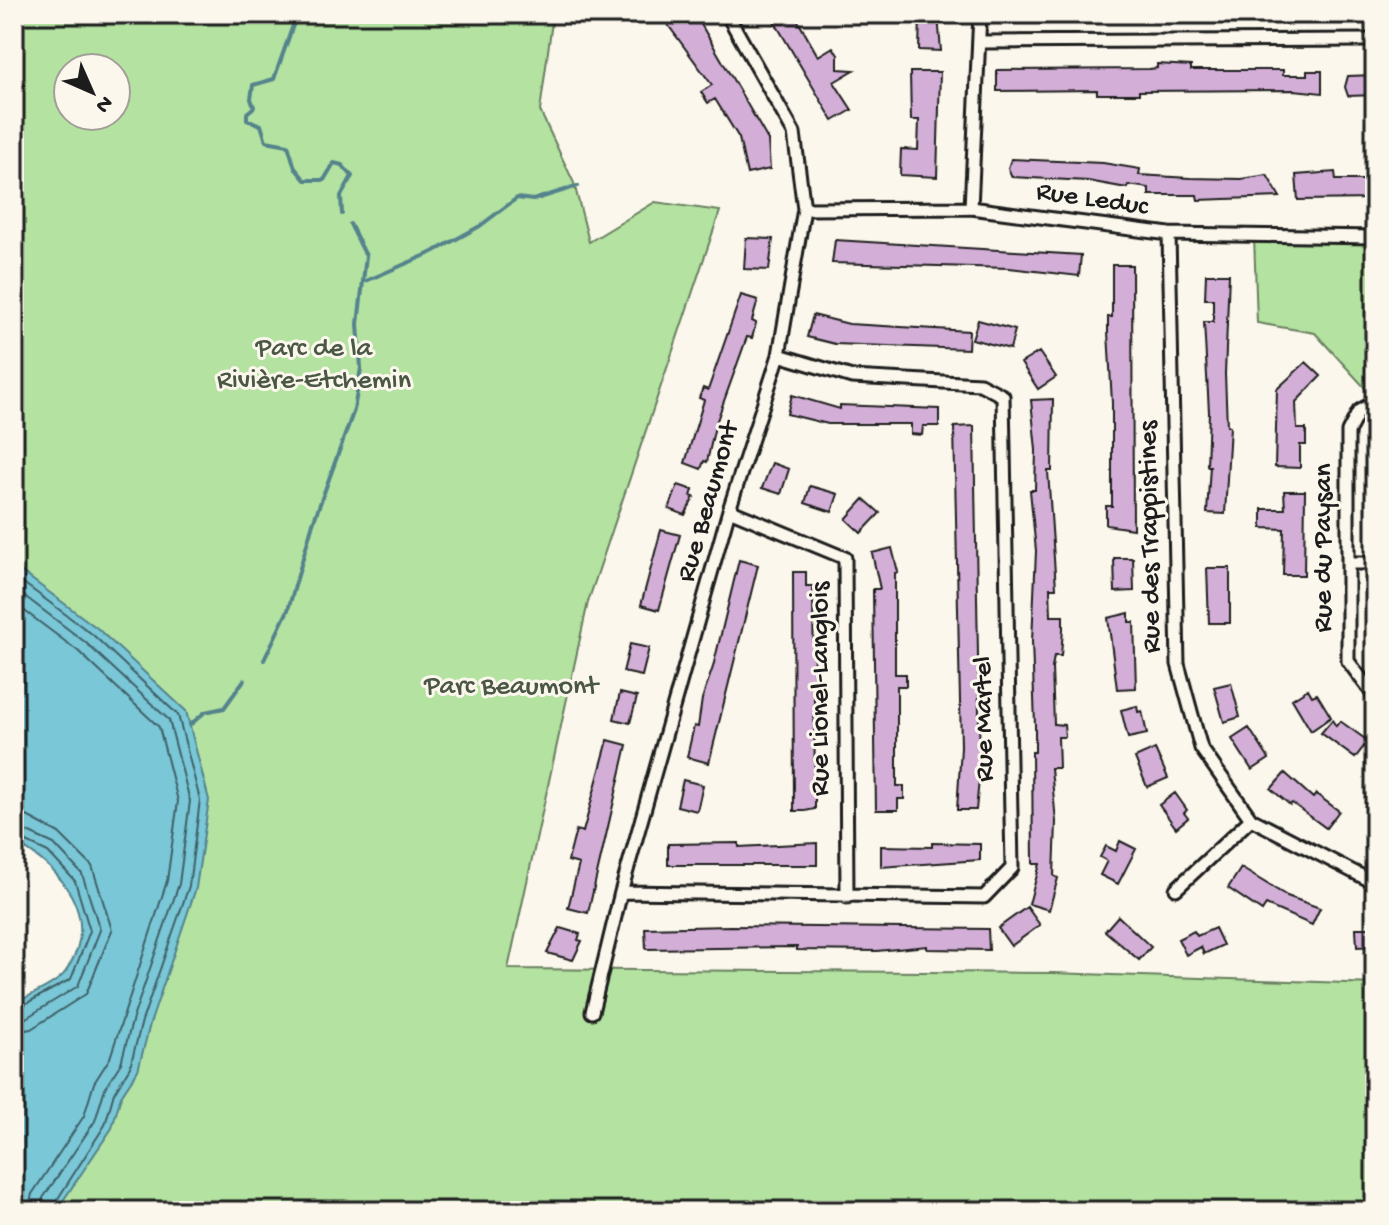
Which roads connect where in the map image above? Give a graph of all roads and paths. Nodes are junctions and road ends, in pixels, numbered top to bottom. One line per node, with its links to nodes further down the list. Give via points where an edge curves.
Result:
1 (727, 14): 6 (street, Rue Beaumont, via 794,133)
2 (980, 14): 4 (street)
3 (1375, 40): 4 (street)
4 (981, 42): 5 (street)
5 (971, 208): 6 (street, Rue Leduc); 7 (street, Rue Leduc)
6 (804, 209): 9 (street, Rue Beaumont)
7 (1169, 234): 8 (street, Rue Leduc); 15 (street, Rue des Trappistines, via 1178,664 1201,748)
8 (1375, 237)
9 (779, 355): 11 (street, Rue Beaumont); 19 (street, Rue Martel, via 852,377 980,384 1003,396 1012,868 984,897)
10 (1375, 402): 12 (street, Rue du Paysan, via 1359,411 1348,432)
11 (729, 510): 18 (street, Rue Beaumont); 19 (street, Rue Lionel-Langlois, via 845,558)
12 (1350, 563): 13 (street); 14 (street, Rue du Paysan, via 1348,661)
13 (1375, 563)
14 (1375, 697)
15 (1251, 819): 16 (street, Rue des Trappistines); 17 (street)
16 (1375, 883)
17 (1176, 889)
18 (621, 892): 19 (street, Rue Martel); 20 (street, Rue Beaumont)
19 (847, 897)
20 (592, 1012)

